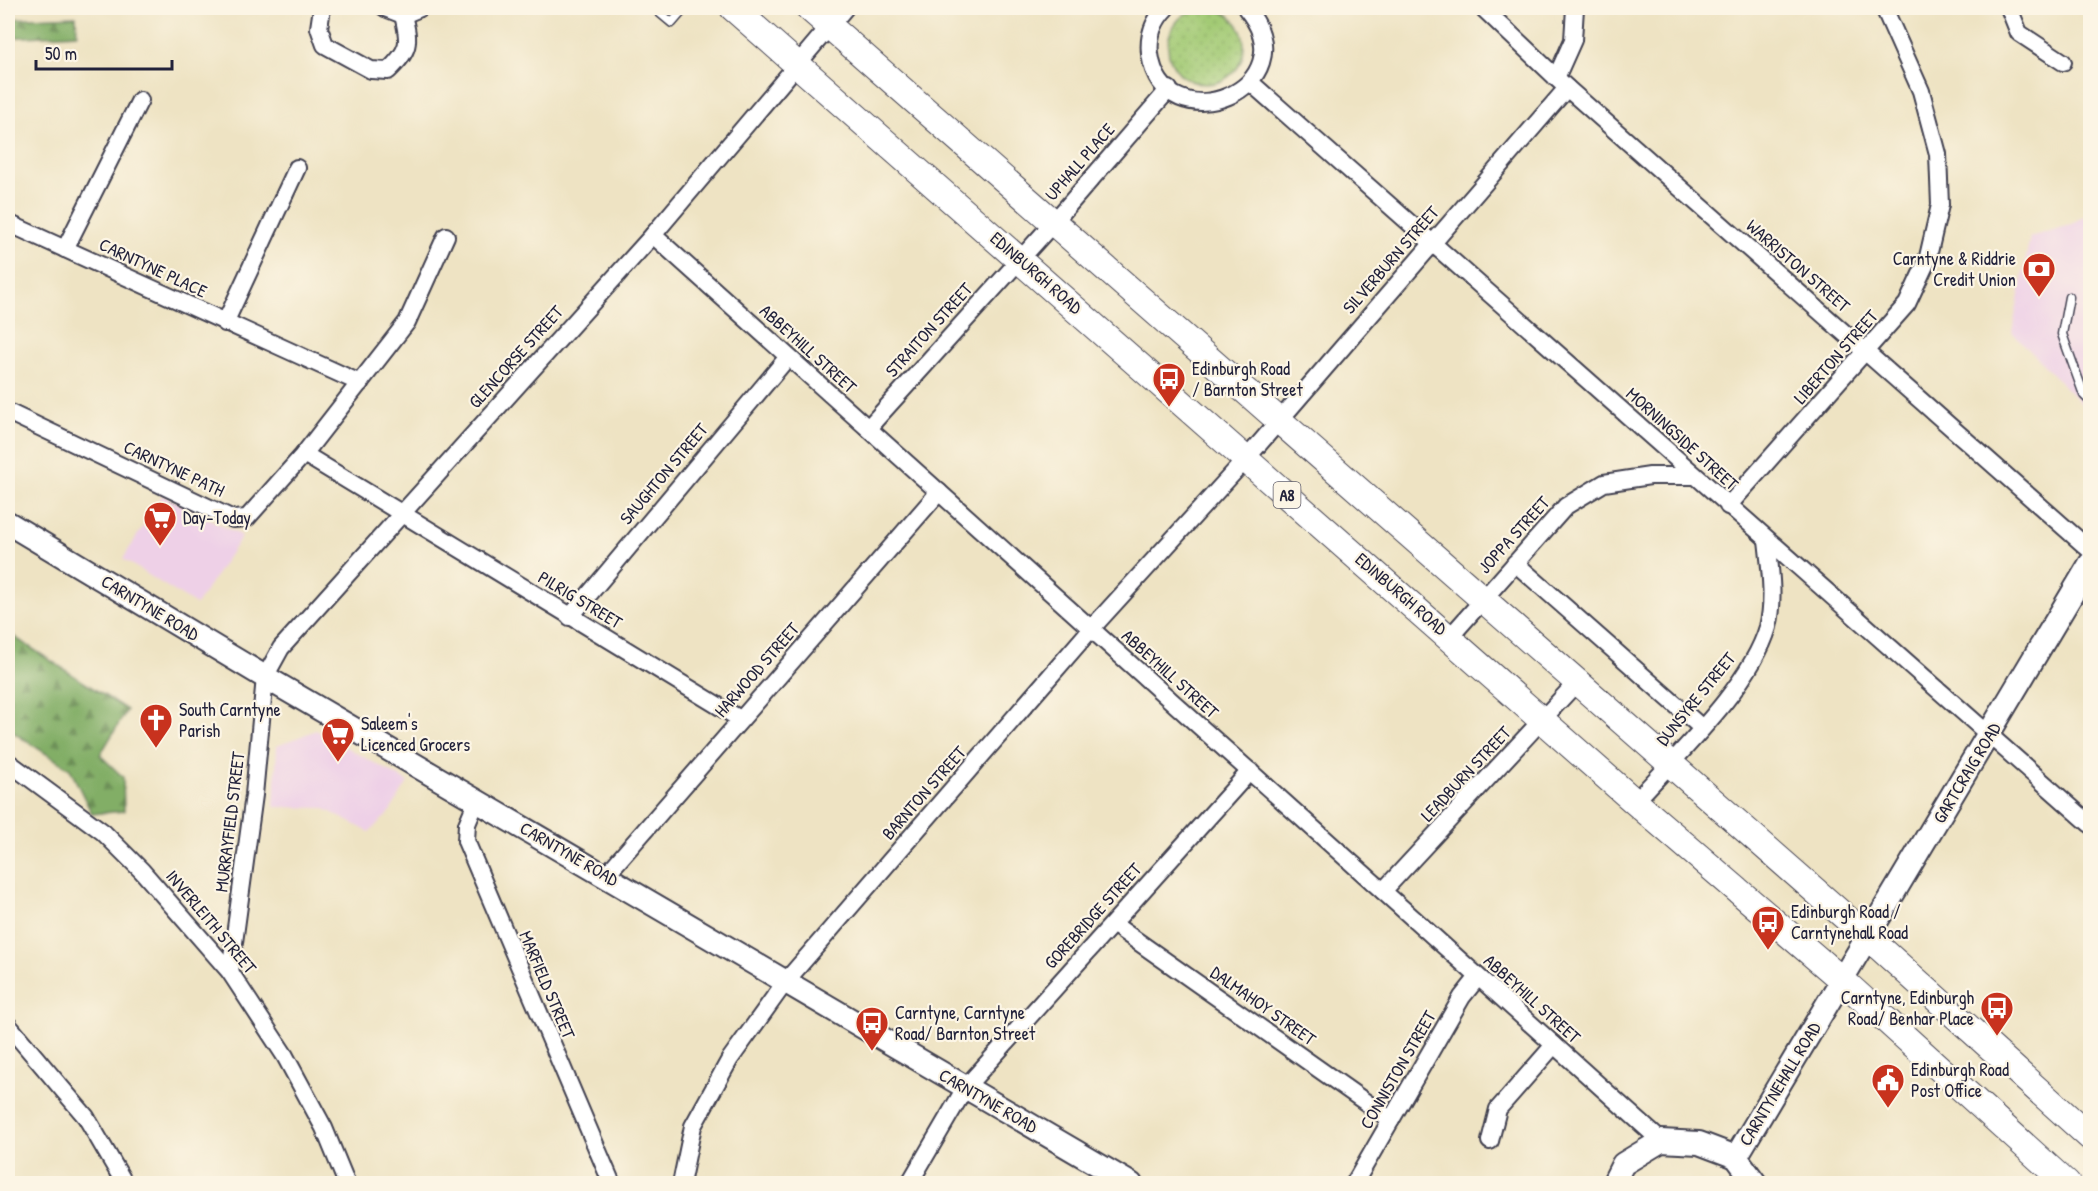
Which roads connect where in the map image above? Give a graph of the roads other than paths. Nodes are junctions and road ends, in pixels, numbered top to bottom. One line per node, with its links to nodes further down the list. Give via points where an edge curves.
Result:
1 (322, 8): 14 (street, via 319,28 325,45 371,70 388,71 403,57 409,40)
2 (385, 8): 14 (street)
3 (420, 8): 14 (street)
4 (654, 8): 5 (lane, via 672,23)
5 (685, 8)
6 (733, 8): 17 (main road, EDINBURGH ROAD / A8)
7 (809, 8): 15 (main road)
8 (1246, 8): 18 (street, via 1261,34 1262,51)
9 (1483, 8): 19 (street, WARRISTON STREET)
10 (1575, 8): 19 (street, SILVERBURN STREET, via 1573,40)
11 (1884, 8): 32 (street, LIBERTON STREET, via 1921,91 1938,154 1940,205 1927,261 1907,304)
12 (2009, 8): 16 (street, via 2019,33)
13 (1159, 10): 20 (street, via 1149,45 1151,62)
14 (403, 15)
15 (837, 16): 17 (street, GLENCORSE STREET); 23 (main road)
16 (2063, 62)
17 (796, 64): 26 (street, GLENCORSE STREET); 29 (main road, EDINBURGH ROAD / A8)
18 (1250, 82): 20 (street, via 1236,94 1202,103 1184,99); 27 (street, MORNINGSIDE STREET)
19 (1562, 83): 27 (street, SILVERBURN STREET); 32 (street, WARRISTON STREET)
20 (1169, 89): 23 (street, UPHALL PLACE)
21 (140, 100): 28 (street)
22 (297, 168): 31 (street)
23 (1054, 222): 29 (street, UPHALL PLACE); 37 (main road)
24 (8, 223): 28 (street, CARNTYNE PLACE)
25 (446, 236): 34 (street, via 407,322)
26 (653, 236): 33 (street, ABBEYHILL STREET); 44 (street, GLENCORSE STREET)
27 (1431, 243): 37 (street, SILVERBURN STREET); 41 (street, MORNINGSIDE STREET)
28 (65, 249): 31 (street, CARNTYNE PLACE)
29 (1019, 258): 38 (street, STRAITON STREET); 40 (main road, EDINBURGH ROAD / A8)
30 (2069, 297): 35 (lane, via 2062,334 2084,395)
31 (225, 323): 34 (street, CARNTYNE PLACE)
32 (1867, 353): 43 (street, LIBERTON STREET); 47 (street, WARRISTON STREET)
33 (788, 357): 38 (street, ABBEYHILL STREET); 51 (street, SAUGHTON STREET)
34 (360, 383): 39 (street)
35 (2091, 401)
36 (8, 412): 39 (street, CARNTYNE PATH, via 233,519 247,518)
37 (1278, 421): 40 (street, SILVERBURN STREET); 50 (main road)
38 (868, 429): 42 (street, ABBEYHILL STREET)
39 (304, 454): 44 (street)
40 (1246, 459): 52 (street, BARNTON STREET); 53 (main road, EDINBURGH ROAD / A8)
41 (1694, 476): 43 (street, MORNINGSIDE STREET); 48 (street, JOPPA STREET, via 1650,476 1604,483 1566,506)
42 (939, 492): 52 (street, ABBEYHILL STREET); 56 (street, HARWOOD STREET)
43 (1728, 506): 46 (street, MORNINGSIDE STREET)
44 (400, 513): 51 (street, PILRIG STREET); 54 (street, GLENCORSE STREET, via 281,648)
45 (8, 523): 54 (street, CARNTYNE ROAD)
46 (1767, 540): 58 (street, DUNSYRE STREET, via 1771,584 1768,626 1757,654); 59 (street, MORNINGSIDE STREET)
47 (2091, 550)
48 (1515, 563): 50 (street, JOPPA STREET); 58 (street)
49 (2091, 564): 59 (street, GARTCRAIG ROAD)
50 (1482, 599): 53 (street, JOPPA STREET); 55 (main road)
51 (570, 616): 56 (street, PILRIG STREET)
52 (1091, 629): 62 (street, ABBEYHILL STREET); 73 (street, BARNTON STREET)
53 (1450, 637): 57 (main road, EDINBURGH ROAD / A8)
54 (265, 677): 63 (street, CARNTYNE ROAD); 70 (street, MURRAYFIELD STREET)
55 (1577, 682): 57 (street, LEADBURN STREET); 61 (main road)
56 (740, 719): 66 (street, HARWOOD STREET)
57 (1543, 720): 64 (main road, EDINBURGH ROAD / A8); 67 (street, LEADBURN STREET)
58 (1702, 728): 61 (street, DUNSYRE STREET)
59 (1989, 737): 65 (street, MORNINGSIDE STREET); 69 (street, GARTCRAIG ROAD)
60 (8, 762): 70 (street, INVERLEITH STREET, via 103,832)
61 (1669, 764): 64 (street, DUNSYRE STREET); 69 (main road)
62 (1250, 771): 67 (street, ABBEYHILL STREET); 68 (street, GOREBRIDGE STREET)
63 (477, 800): 66 (street, CARNTYNE ROAD); 84 (street, MARFIELD STREET, via 467,824 466,842)
64 (1635, 802): 72 (main road, EDINBURGH ROAD / A8)
65 (2091, 824)
66 (606, 875): 73 (street, CARNTYNE ROAD)
67 (1383, 891): 71 (street, ABBEYHILL STREET)
68 (1113, 924): 76 (street, GOREBRIDGE STREET); 77 (street, DALMAHOY STREET)
69 (1869, 939): 72 (street, GARTCRAIG ROAD); 78 (main road)
70 (230, 972): 83 (street, INVERLEITH STREET, via 285,1056 324,1128)
71 (1478, 977): 75 (street, ABBEYHILL STREET); 77 (street, CONNISTON STREET, via 1462,997)
72 (1842, 980): 81 (street, CARNTYNEHALL ROAD); 91 (main road, EDINBURGH ROAD / A8)
73 (786, 981): 76 (street, CARNTYNE ROAD); 85 (street, BARNTON STREET, via 730,1059 693,1126)
74 (8, 1025): 82 (street, via 86,1117)
75 (1554, 1045): 79 (street, via 1498,1109); 80 (street, ABBEYHILL STREET)
76 (965, 1088): 86 (street, GOREBRIDGE STREET); 87 (street, CARNTYNE ROAD)
77 (1391, 1120): 88 (street, CONNISTON STREET)
78 (2091, 1137)
79 (1490, 1141)
80 (1661, 1141): 81 (street, via 1699,1143); 89 (street, via 1623,1164)
81 (1736, 1157): 90 (street)
82 (125, 1184)
83 (347, 1184)
84 (612, 1184)
85 (681, 1184)
86 (909, 1184)
87 (1131, 1184)
88 (1354, 1184)
89 (1613, 1184)
90 (1756, 1184)
91 (2067, 1184)

